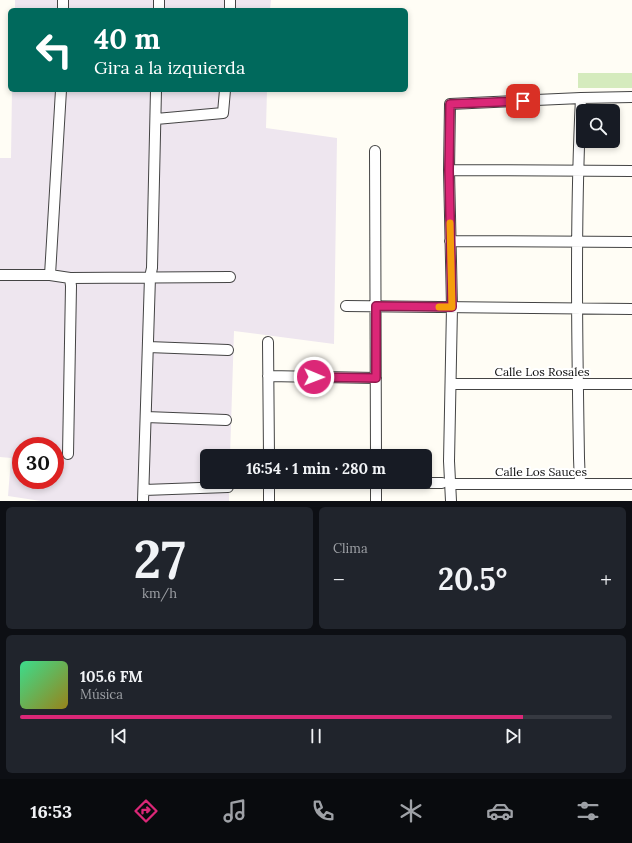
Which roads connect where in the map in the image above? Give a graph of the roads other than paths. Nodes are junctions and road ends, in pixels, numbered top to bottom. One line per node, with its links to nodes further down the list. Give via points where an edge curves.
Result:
1 (61, 92): 15 (street)
2 (156, 92): 6 (street)
3 (225, 92): 6 (street, via 223,113)
4 (632, 97): 5 (street)
5 (581, 98): 8 (street, via 450,104); 9 (street)
6 (156, 119): 16 (street)
7 (375, 151): 20 (street)
8 (449, 170): 9 (street); 11 (street)
9 (577, 171): 10 (street); 12 (street)
10 (632, 171)
11 (450, 241): 12 (street); 21 (street)
12 (577, 242): 13 (street); 22 (street)
13 (632, 242)
14 (0, 275): 15 (street)
15 (50, 275): 18 (street)
16 (150, 276): 17 (street); 18 (street); 25 (street)
17 (230, 277)
18 (70, 278): 36 (street)
19 (346, 306): 20 (street)
20 (376, 306): 21 (street); 28 (street)
21 (452, 307): 22 (street); 29 (street)
22 (577, 309): 23 (street); 30 (street)
23 (632, 310)
24 (268, 342): 27 (street)
25 (148, 347): 26 (street); 32 (street)
26 (228, 350)
27 (268, 376): 28 (street); 34 (street)
28 (376, 378): 35 (street)
29 (452, 384): 30 (street, Calle Los Rosales); 38 (street)
30 (578, 384): 31 (street, Calle Los Rosales); 39 (street)
31 (632, 384)
32 (146, 418): 33 (street); 44 (street)
33 (226, 420)
34 (269, 449)
35 (376, 449)
36 (68, 454)
37 (432, 483): 38 (street, Calle Los Sauces)
38 (446, 483): 39 (street, Calle Los Sauces); 48 (street)
39 (580, 484): 40 (street, Calle Los Sauces)
40 (632, 484)
41 (200, 488): 44 (street)
42 (269, 489): 46 (street)
43 (376, 489): 47 (street)
44 (144, 490): 45 (street)
45 (143, 501)
46 (269, 501)
47 (376, 501)
48 (451, 501)

